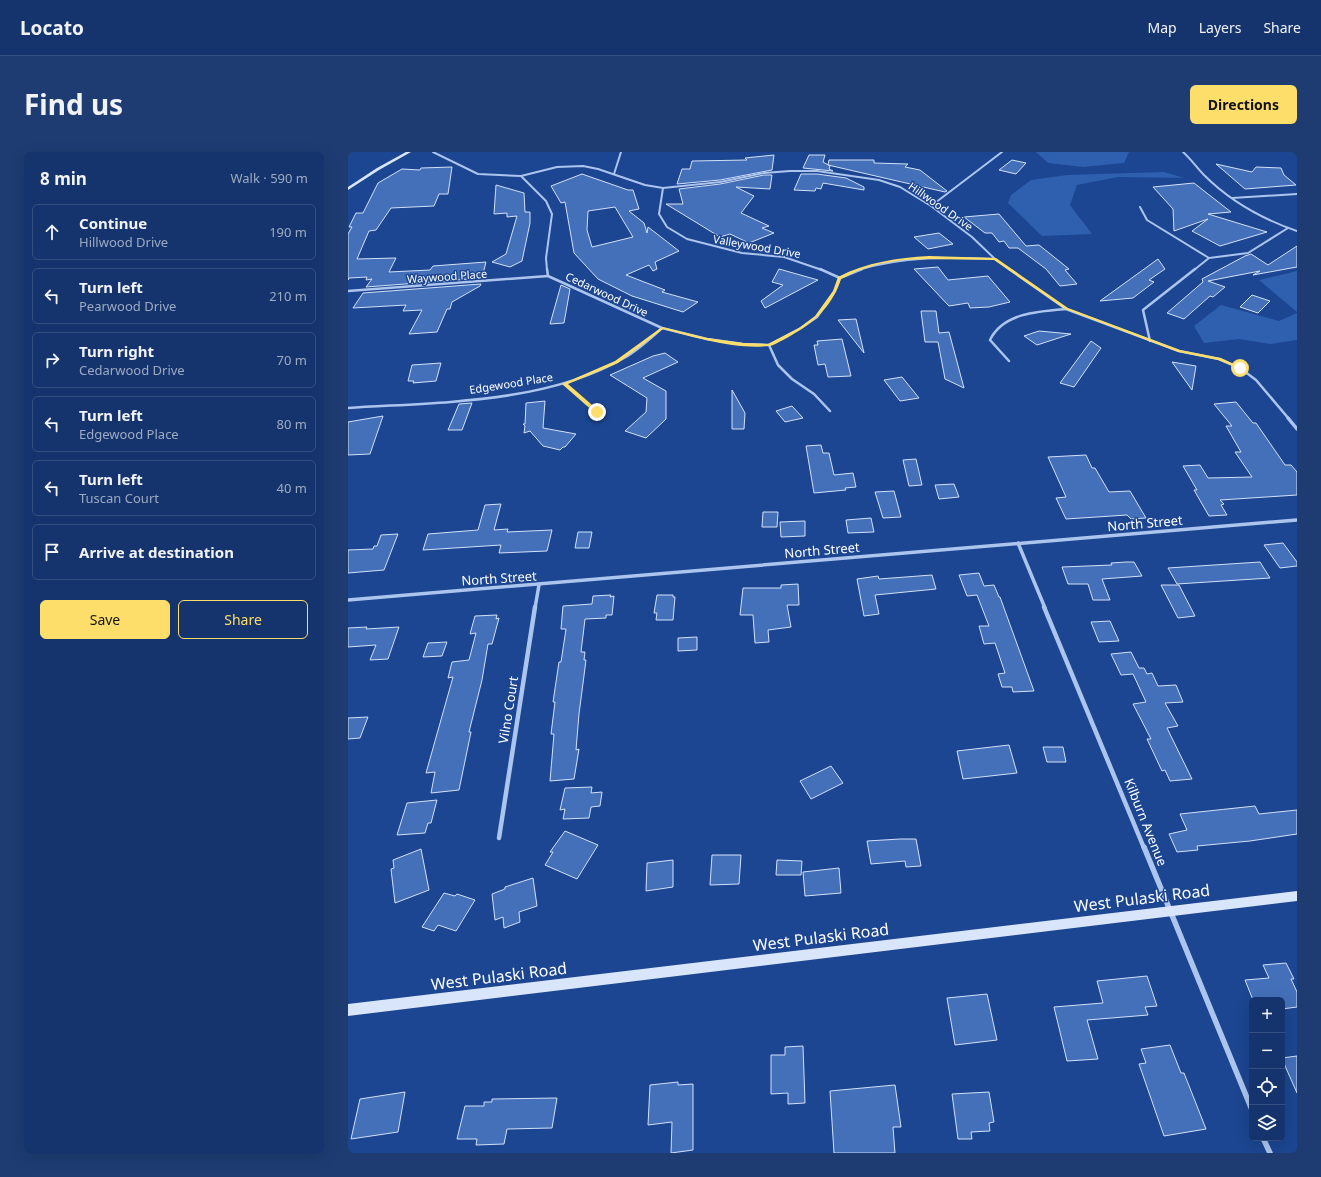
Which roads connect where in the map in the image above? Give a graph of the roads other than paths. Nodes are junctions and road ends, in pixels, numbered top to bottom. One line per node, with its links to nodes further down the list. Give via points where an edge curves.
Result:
1 (408, 152): 9 (main road)
2 (433, 152): 7 (street, Hillwood Drive, via 478,174)
3 (621, 152): 6 (street)
4 (1002, 152): 12 (street)
5 (1184, 152): 11 (street, via 1204,175)
6 (614, 174): 7 (street, Hillwood Drive, via 583,166 569,166); 8 (street, Hillwood Drive, via 625,180)
7 (521, 176): 18 (street, Cedarwood Drive, via 546,201 552,214 546,258)
8 (663, 188): 12 (street, Hillwood Drive, via 720,182 764,173 817,172 879,180 900,187); 19 (street, Valleywood Drive, via 659,214 666,227 686,239 742,253 784,257 809,264)
9 (348, 190)
10 (1297, 194): 11 (street)
11 (1232, 198): 14 (street)
12 (930, 206): 17 (street, Hillwood Drive, via 972,237)
13 (1140, 207): 16 (street, via 1147,220)
14 (1288, 228): 15 (street); 16 (street, via 1248,253)
15 (1297, 230)
16 (1209, 258): 23 (street, via 1143,310)
17 (995, 259): 19 (street, via 903,259 873,264); 21 (street, Hillwood Drive)
18 (548, 276): 20 (street, Waywood Place); 22 (street, Cedarwood Drive)
19 (840, 278): 24 (street, via 835,291 817,316)
20 (348, 291)
21 (1066, 308): 23 (street, Hillwood Drive); 25 (street, via 1013,320 995,330 990,340)
22 (662, 328): 24 (street, Cedarwood Drive, via 707,339); 26 (street, Edgewood Place, via 616,362)
23 (1150, 341): 30 (street, Hillwood Drive, via 1179,351 1219,359 1240,368 1256,380)
24 (769, 345): 28 (street, via 778,365 814,394)
25 (1009, 361)
26 (565, 384): 27 (street, Edgewood Place, via 501,395); 29 (street)
27 (348, 408)
28 (830, 411)
29 (597, 412)
30 (1297, 429)
31 (1297, 520): 32 (street, North Street)
32 (1018, 543): 33 (street, North Street); 37 (street, Kilburn Avenue)
33 (539, 585): 34 (street, North Street); 35 (street, Vilno Court)
34 (348, 600)
35 (499, 838)
36 (1297, 896): 37 (main road, West Pulaski Road)
37 (1170, 911): 38 (main road, West Pulaski Road); 39 (street, Kilburn Avenue)
38 (348, 1010)
39 (1250, 1105)
40 (1264, 1141): 41 (street)
41 (1270, 1153)

